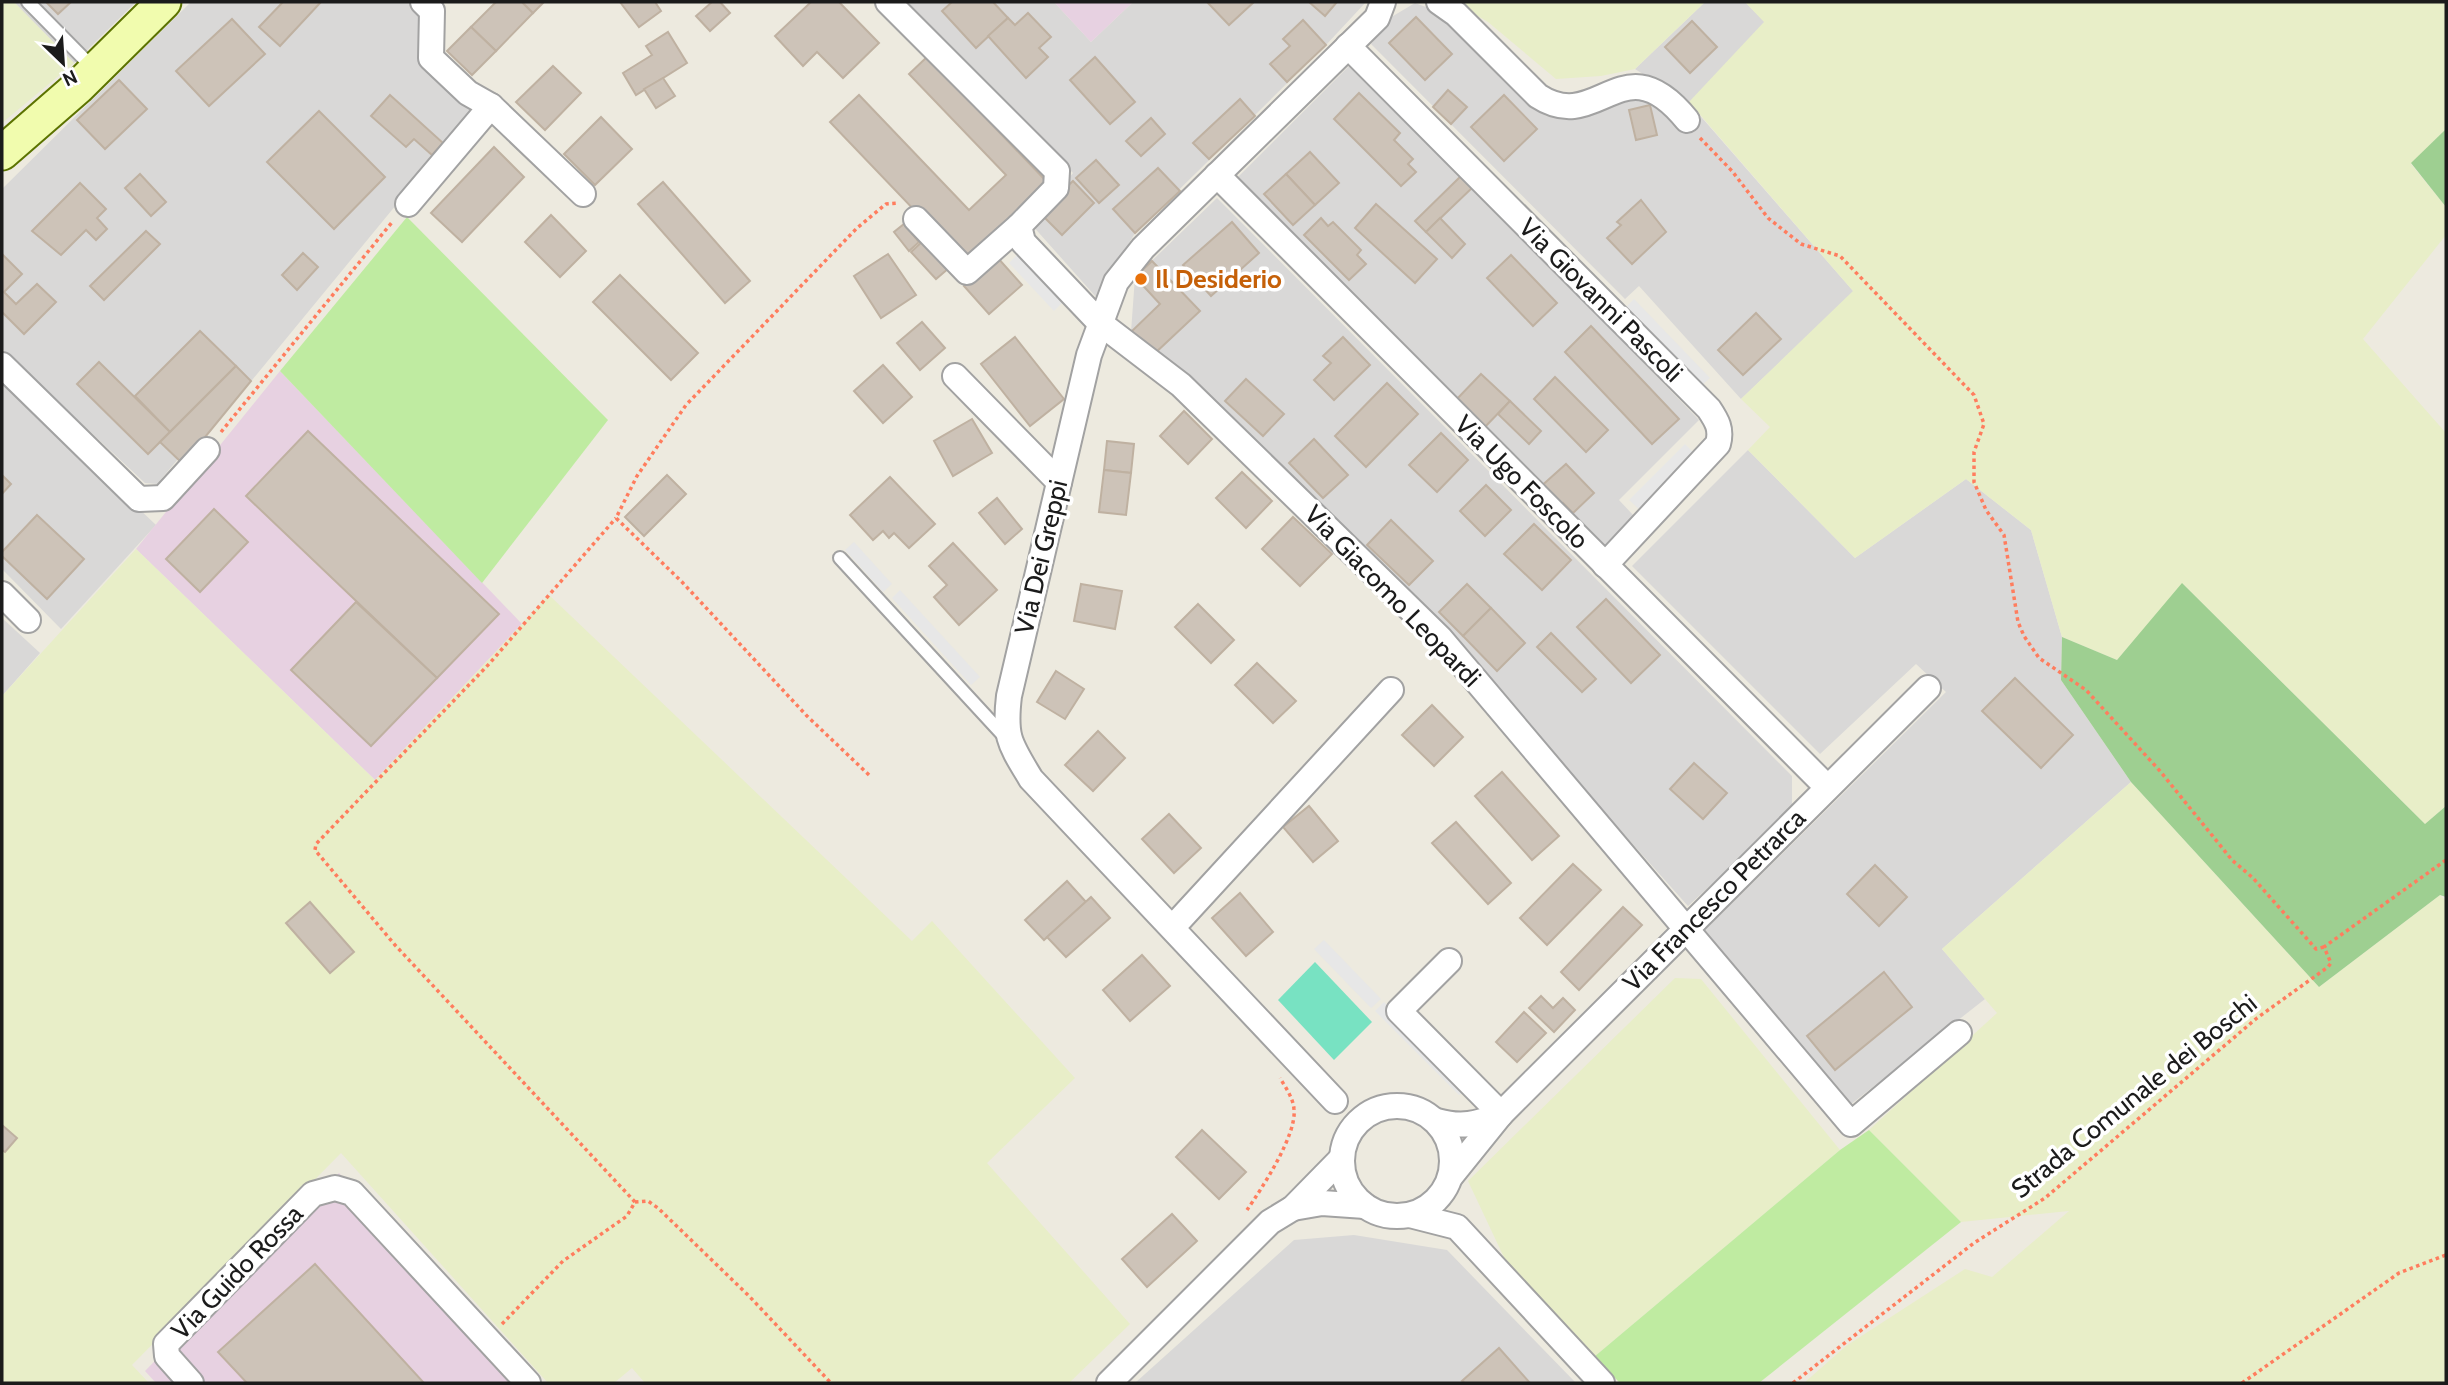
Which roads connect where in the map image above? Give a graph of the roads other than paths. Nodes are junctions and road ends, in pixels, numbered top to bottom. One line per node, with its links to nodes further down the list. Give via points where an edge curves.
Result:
1 (28, 2): 8 (lane)
2 (164, 2): 8 (street)
3 (423, 2): 9 (street, via 432,11 432,58 468,93)
4 (888, 2): 16 (street, via 1057,171 1056,188)
5 (1383, 2): 7 (street, Via Dei Greppi, via 1377,18)
6 (1439, 2): 10 (street, via 1553,106 1576,108 1631,85 1645,86 1672,102)
7 (1348, 46): 12 (street, Via Dei Greppi); 23 (street, Via Giovanni Pascoli, via 1716,420 1721,432 1718,444)
8 (95, 70): 11 (street)
9 (491, 106): 13 (street); 14 (street)
10 (1687, 120)
11 (2, 153)
12 (1217, 175): 17 (street, Via Dei Greppi, via 1126,269); 23 (street, Via Ugo Foscolo)
13 (583, 194)
14 (408, 204)
15 (916, 219): 16 (street, via 967,272)
16 (1019, 226): 17 (street, Via Giacomo Leopardi, via 1023,242)
17 (1100, 323): 21 (street, Via Dei Greppi, via 1088,355); 31 (street, Via Giacomo Leopardi, via 1181,385 1440,638)
18 (2, 365): 20 (street, via 139,499 163,498)
19 (955, 376): 21 (street)
20 (207, 450)
21 (1059, 482): 28 (street, Via Dei Greppi, via 1009,696)
22 (840, 558): 28 (lane)
23 (1605, 565): 29 (street, Via Ugo Foscolo)
24 (2, 594): 25 (street)
25 (28, 620)
26 (1928, 688): 29 (street, Via Francesco Petrarca)
27 (1391, 690): 30 (street)
28 (1007, 740): 30 (street, via 1031,779)
29 (1827, 788): 31 (street, Via Francesco Petrarca)
30 (1173, 927): 34 (street)
31 (1685, 928): 33 (street, Via Giacomo Leopardi, via 1851,1124); 36 (street, Via Francesco Petrarca)
32 (1449, 961): 36 (street, via 1399,1011)
33 (1959, 1033)
34 (1335, 1101): 35 (street); 38 (street, via 1343,1119)
35 (1380, 1108): 37 (street, via 1412,1107); 38 (street, via 1354,1125)
36 (1501, 1114): 37 (street, Via Francesco Petrarca, via 1472,1126); 39 (street, Via Francesco Petrarca)
37 (1437, 1121): 39 (street, via 1448,1137 1453,1157)
38 (1343, 1149): 40 (street, via 1344,1178); 41 (street)
39 (1449, 1179): 42 (street, via 1429,1206); 43 (street)
40 (1365, 1206): 41 (street, via 1322,1203); 42 (street, via 1396,1216)
41 (1293, 1208): 46 (street, via 1260,1231)
42 (1410, 1215): 43 (street)
43 (1457, 1227): 47 (street)
44 (191, 1383): 45 (street, Via Guido Rossa, via 167,1356 166,1344 313,1194 335,1188 352,1193)
45 (528, 1383)
46 (1109, 1383)
47 (1602, 1383)

